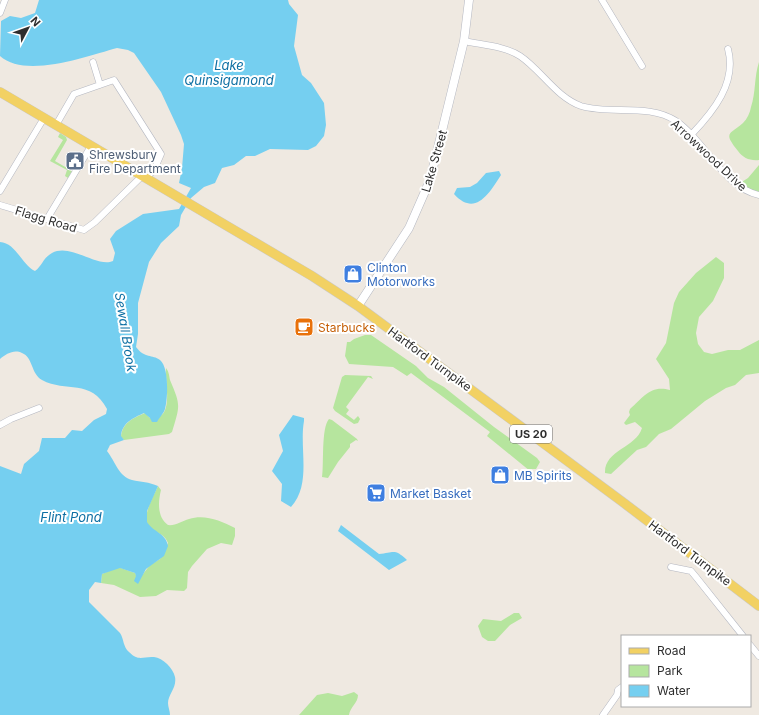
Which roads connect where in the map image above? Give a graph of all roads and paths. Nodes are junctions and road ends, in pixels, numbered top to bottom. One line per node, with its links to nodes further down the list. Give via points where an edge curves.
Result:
1 (5, 0): 4 (street)
2 (469, 0): 5 (main road, Lake Street)
3 (602, 0): 8 (street)
4 (0, 13)
5 (464, 41): 13 (street, Arrowwood Drive, via 518,54 565,97 577,104 590,108 660,114 676,121); 20 (main road, Lake Street, via 432,172 422,201 404,236)
6 (728, 49): 13 (street, via 731,66 722,94 710,115)
7 (93, 62): 9 (street)
8 (642, 66)
9 (100, 85): 12 (street, via 74,94); 15 (street, via 114,80 162,154 154,170)
10 (0, 92): 11 (main road, Hartford Turnpike / US 20)
11 (44, 118): 12 (main road, Hartford Turnpike / US 20); 16 (street)
12 (56, 125): 14 (main road, Hartford Turnpike / US 20)
13 (690, 134): 17 (street, Arrowwood Drive, via 737,185)
14 (92, 146): 15 (main road, Hartford Turnpike / US 20); 19 (street)
15 (144, 177): 19 (street, Flagg Road, via 86,229); 20 (main road, Hartford Turnpike / US 20)
16 (0, 191)
17 (759, 196)
18 (0, 205): 19 (street, Flagg Road)
19 (47, 219)
20 (358, 306): 24 (main road, Hartford Turnpike / US 20)
21 (39, 408): 22 (street)
22 (0, 425)
23 (672, 567): 25 (street, via 691,571)
24 (759, 606)
25 (742, 635)
26 (751, 646): 27 (street)
27 (759, 656)
28 (621, 688): 29 (street, via 618,690)
29 (620, 698): 30 (street)
30 (603, 715)

